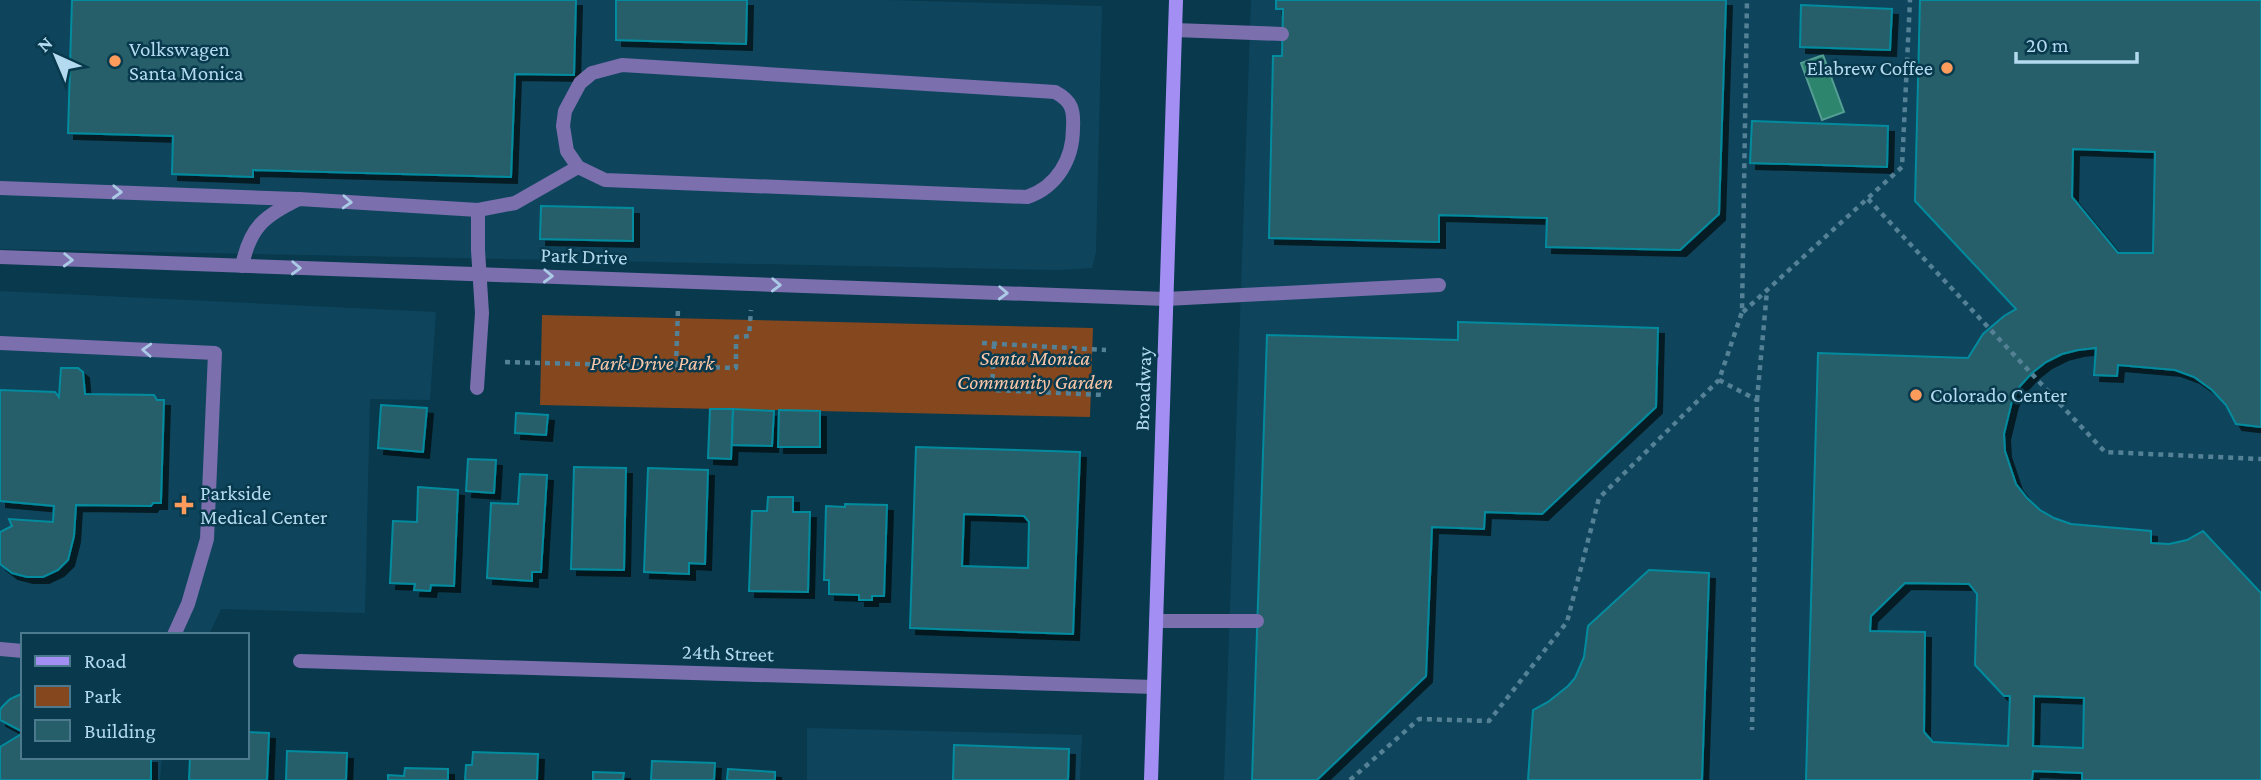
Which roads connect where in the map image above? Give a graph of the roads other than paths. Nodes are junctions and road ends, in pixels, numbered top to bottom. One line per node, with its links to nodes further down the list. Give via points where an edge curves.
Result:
1 (1176, 0): 2 (street, Broadway)
2 (1175, 30): 3 (street); 12 (street, Broadway)
3 (1282, 34)
4 (578, 167): 4 (street, via 618,182 1027,197 1040,193 1057,178 1070,155 1074,111 1067,98 1055,92 622,65 592,73 580,83 565,111 567,151); 7 (street, via 516,203)
5 (0, 188): 6 (street, one-way to 6)
6 (299, 199): 7 (street, one-way to 7); 9 (street, via 258,226 248,240)
7 (478, 210): 10 (street)
8 (0, 257): 9 (street, Park Drive, one-way to 9)
9 (242, 266): 10 (street, Park Drive, one-way to 10)
10 (480, 274): 12 (street, Park Drive, one-way to 12); 14 (street)
11 (1439, 285): 12 (street, Park Drive)
12 (1166, 299): 15 (street, Broadway)
13 (0, 343): 17 (street, one-way to 13, via 206,539 215,353)
14 (477, 388)
15 (1156, 621): 16 (street); 21 (street, Broadway)
16 (1257, 621)
17 (175, 633)
18 (0, 649): 19 (street)
19 (21, 651)
20 (300, 662): 21 (street, 24th Street)
21 (1154, 688): 22 (street, Broadway)
22 (1151, 780)

